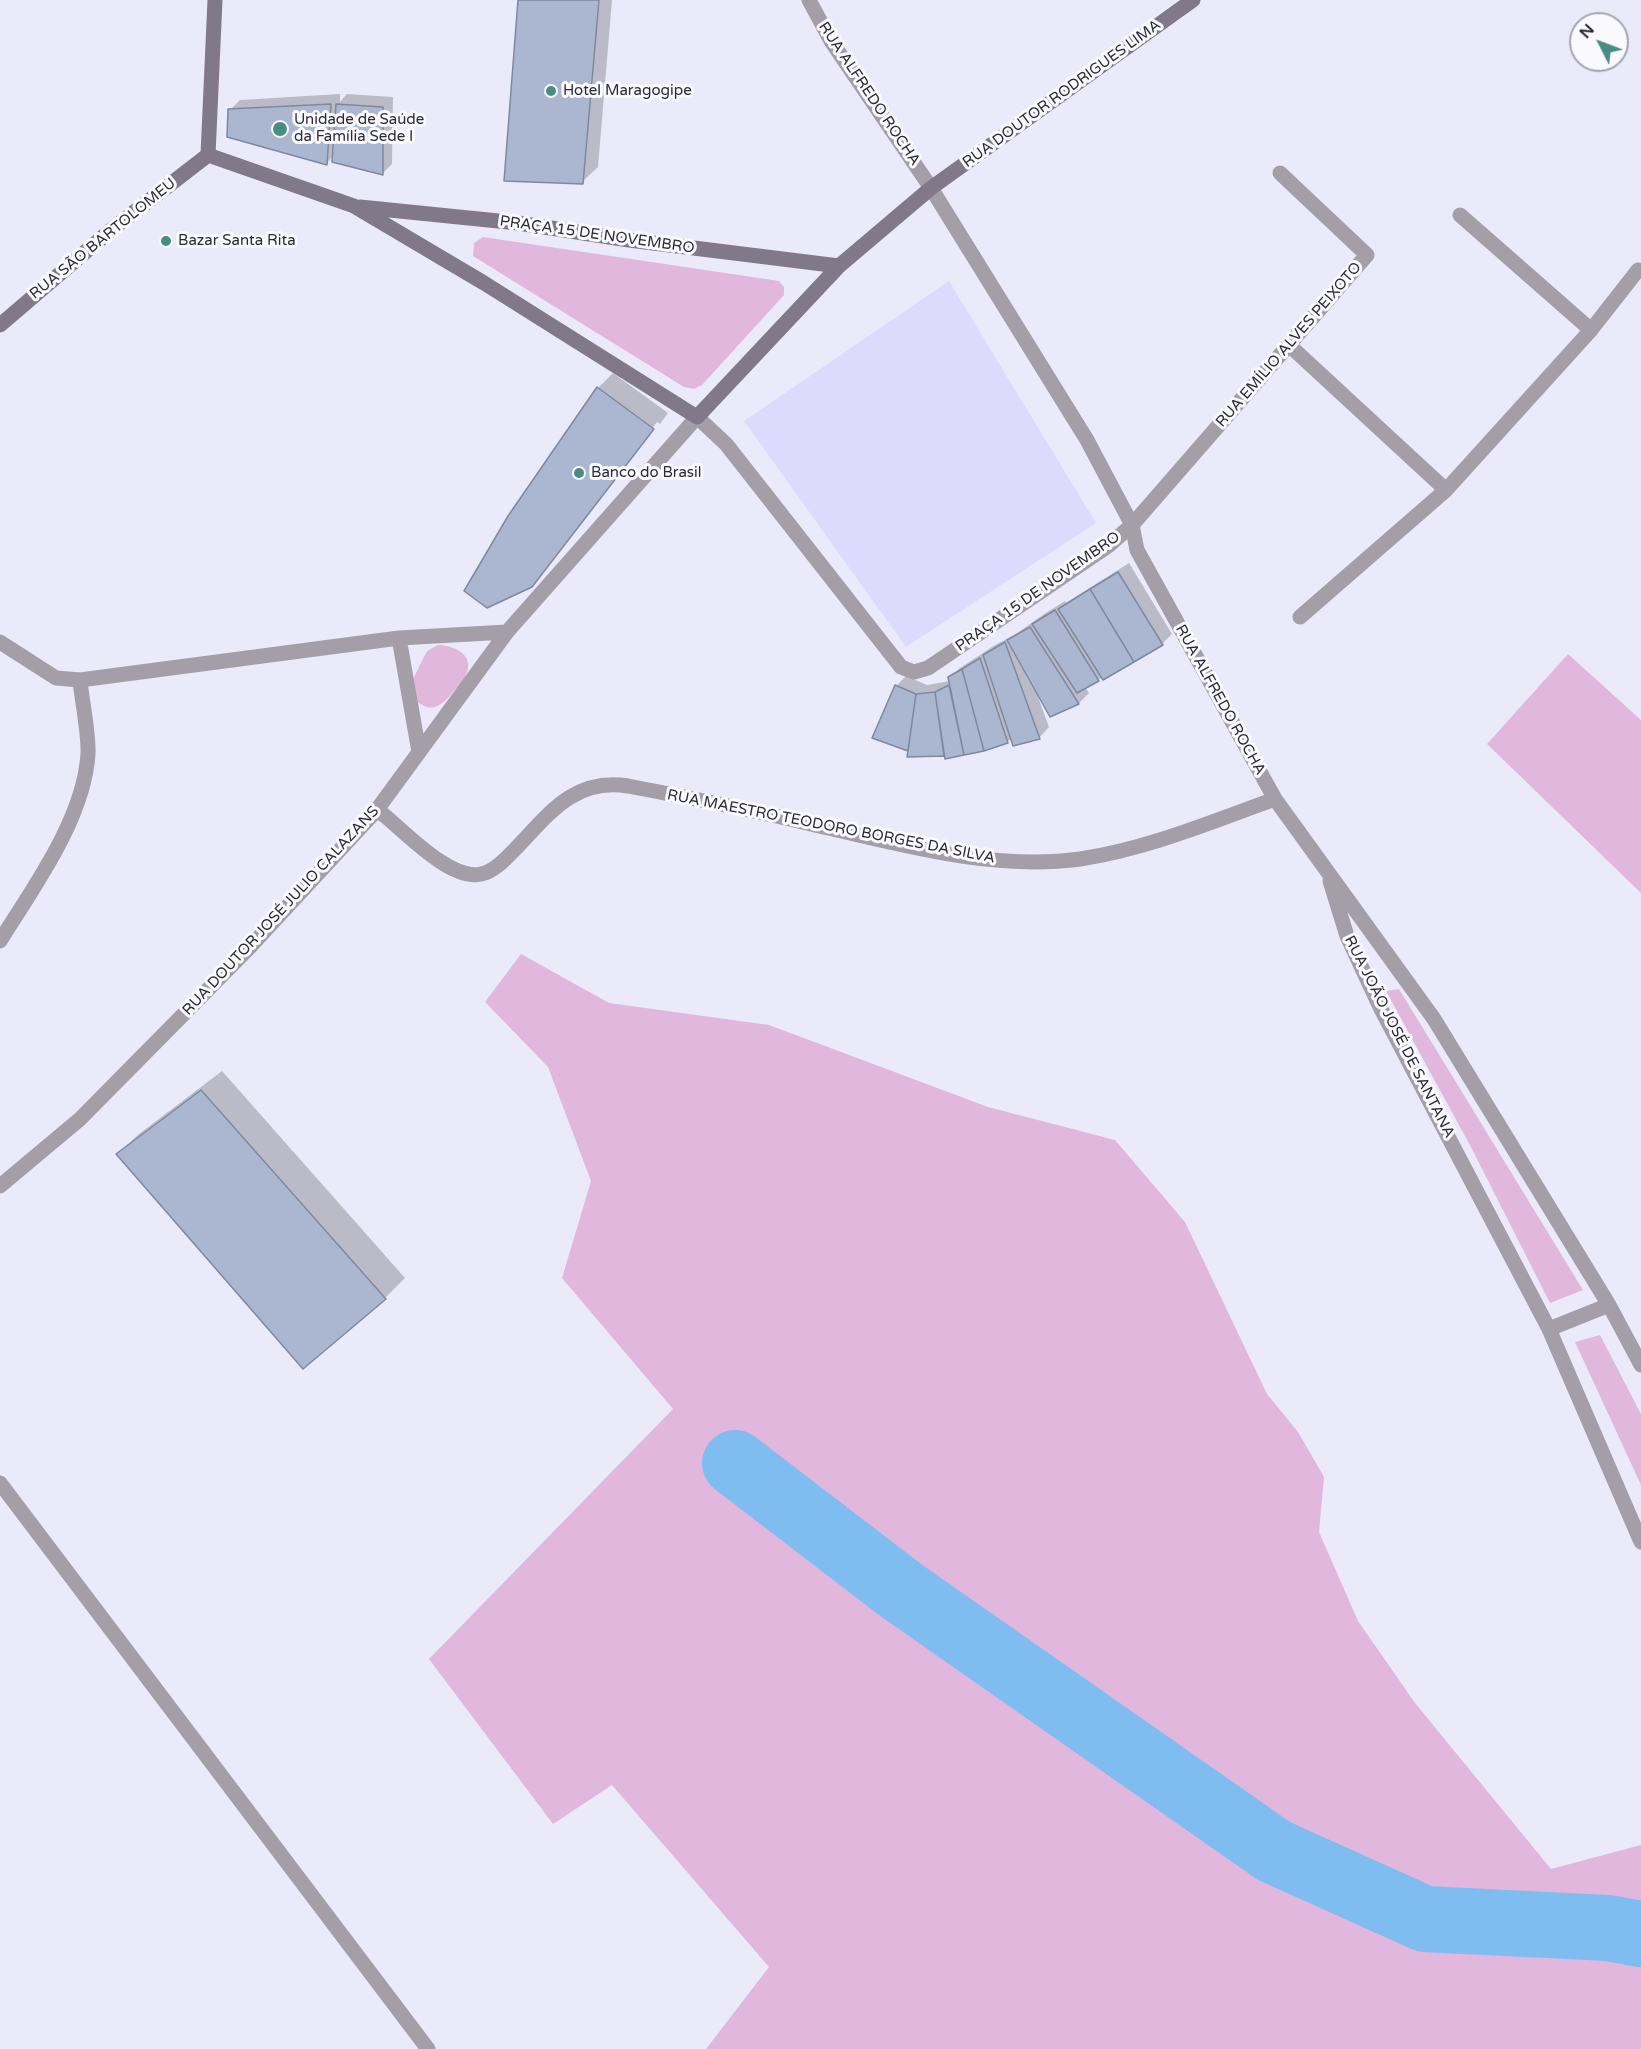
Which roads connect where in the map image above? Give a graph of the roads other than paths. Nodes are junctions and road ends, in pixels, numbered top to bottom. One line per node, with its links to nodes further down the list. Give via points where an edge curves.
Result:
1 (215, 0): 4 (street)
2 (809, 0): 6 (street, RUA ALFREDO ROCHA, via 831,41)
3 (1192, 0): 6 (street, RUA DOUTOR RODRIGUES LIMA)
4 (208, 155): 7 (street, PRAÇA 15 DE NOVEMBRO); 11 (street, RUA SÃO BARTOLOMEU, via 111,230)
5 (1280, 173): 13 (street, RUA EMÍLIO ALVES PEIXOTO, via 1367,255)
6 (932, 188): 9 (street); 16 (street, PRAÇA 15 DE NOVEMBRO, via 1087,440)
7 (354, 206): 9 (street, PRAÇA 15 DE NOVEMBRO); 14 (street, PRAÇA 15 DE NOVEMBRO)
8 (1460, 214): 12 (street)
9 (839, 266): 14 (street)
10 (1638, 270): 12 (street)
11 (0, 325)
12 (1591, 330): 15 (street)
13 (1289, 345): 15 (street); 16 (street, RUA EMÍLIO ALVES PEIXOTO)
14 (697, 417): 16 (street, PRAÇA 15 DE NOVEMBRO, via 726,444 901,668 914,672 928,668 1108,546); 18 (street, RUA DOUTOR JOSÉ JULIO CALAZANS)
15 (1446, 490): 17 (street)
16 (1132, 525): 23 (street, RUA ALFREDO ROCHA, via 1137,549)
17 (1299, 616)
18 (507, 632): 19 (street); 22 (street, RUA DOUTOR JOSÉ JULIO CALAZANS)
19 (399, 638): 21 (street); 22 (street)
20 (0, 642): 21 (street, via 56,678)
21 (80, 680): 26 (street, via 88,754 80,792 52,858)
22 (418, 752): 24 (street, RUA DOUTOR JOSÉ JULIO CALAZANS)
23 (1275, 799): 24 (street, RUA MAESTRO TEODORO BORGES DA SILVA, via 1169,838 1111,853 1078,859 1007,861 950,854 628,786 600,785 573,795 554,809 514,852 483,874 466,873 439,861); 25 (street, RUA ALFREDO ROCHA)
24 (376, 811): 27 (street, RUA DOUTOR JOSÉ JULIO CALAZANS, via 250,947 80,1119)
25 (1325, 867): 28 (street, RUA JOÃO JOSÉ DE SANTANA, via 1434,1019); 29 (street, RUA JOÃO JOSÉ DE SANTANA, via 1347,936 1381,1009)
26 (0, 942)
27 (0, 1186)
28 (1609, 1305): 29 (street); 30 (street, RUA JOÃO JOSÉ DE SANTANA)
29 (1549, 1329): 32 (street, RUA JOÃO JOSÉ DE SANTANA)
30 (1641, 1365)
31 (0, 1483): 33 (street)
32 (1641, 1542)
33 (428, 2049)

